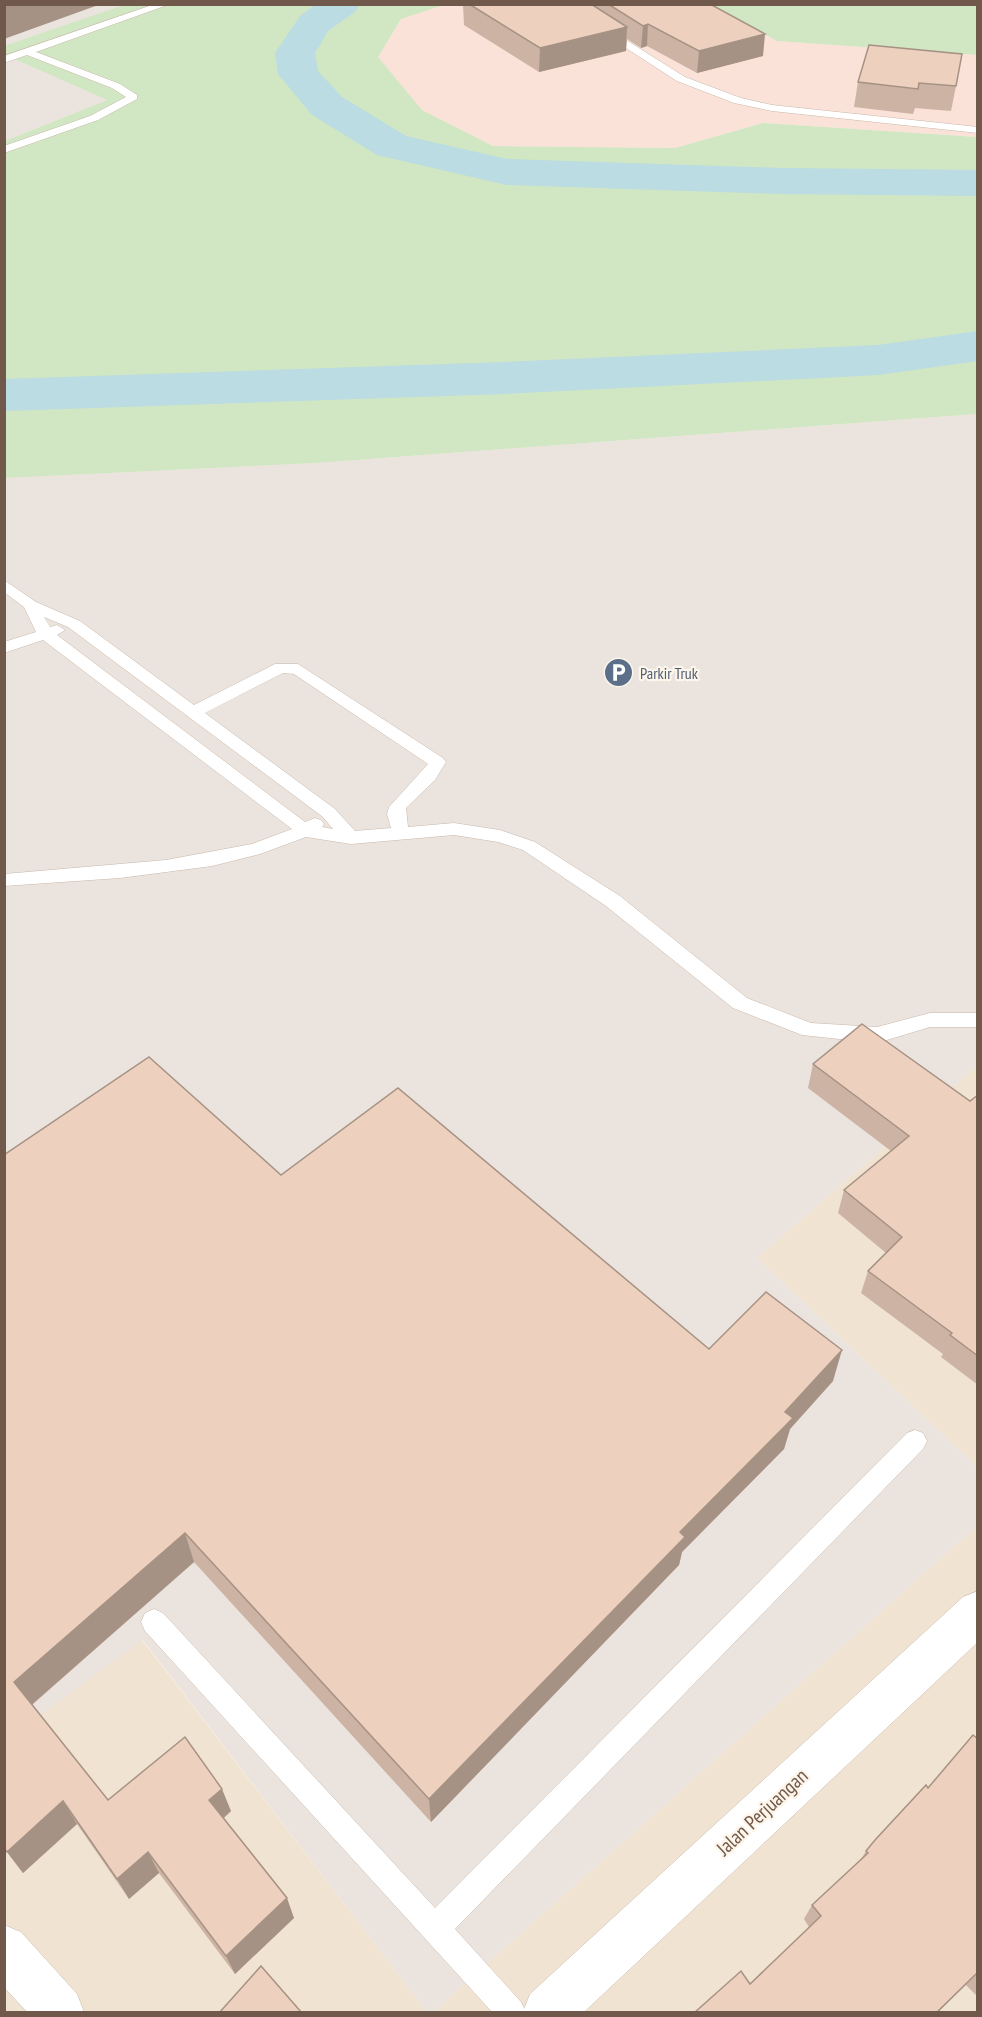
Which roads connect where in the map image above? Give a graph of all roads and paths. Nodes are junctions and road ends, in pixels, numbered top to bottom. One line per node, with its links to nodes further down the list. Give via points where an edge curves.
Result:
1 (166, 4): 3 (lane)
2 (595, 25): 5 (lane, via 681,79 738,101)
3 (27, 52): 4 (lane); 6 (lane, via 116,86 133,97 111,111)
4 (4, 60)
5 (978, 130)
6 (4, 150)
7 (4, 584): 8 (lane)
8 (31, 605): 9 (lane); 10 (lane)
9 (74, 624): 10 (lane); 12 (lane)
10 (45, 634): 11 (lane); 14 (lane)
11 (4, 648)
12 (193, 712): 13 (lane); 15 (lane, via 281,668 298,669 437,762 435,773 400,803 396,812)
13 (328, 813): 14 (lane); 16 (lane)
14 (306, 831): 16 (lane); 17 (lane, via 259,849 191,861 76,877)
15 (401, 833): 16 (lane); 18 (lane, via 454,830 500,836 529,846 613,901 740,1003 809,1030 878,1035 930,1020)
16 (351, 838)
17 (4, 880)
18 (978, 1020)
19 (915, 1441): 22 (lane)
20 (978, 1612): 26 (street, Jalan Perjuangan)
21 (154, 1622): 22 (lane)
22 (436, 1928): 25 (lane)
23 (4, 1949): 24 (street)
24 (59, 2013)
25 (511, 2013)
26 (548, 2013)

